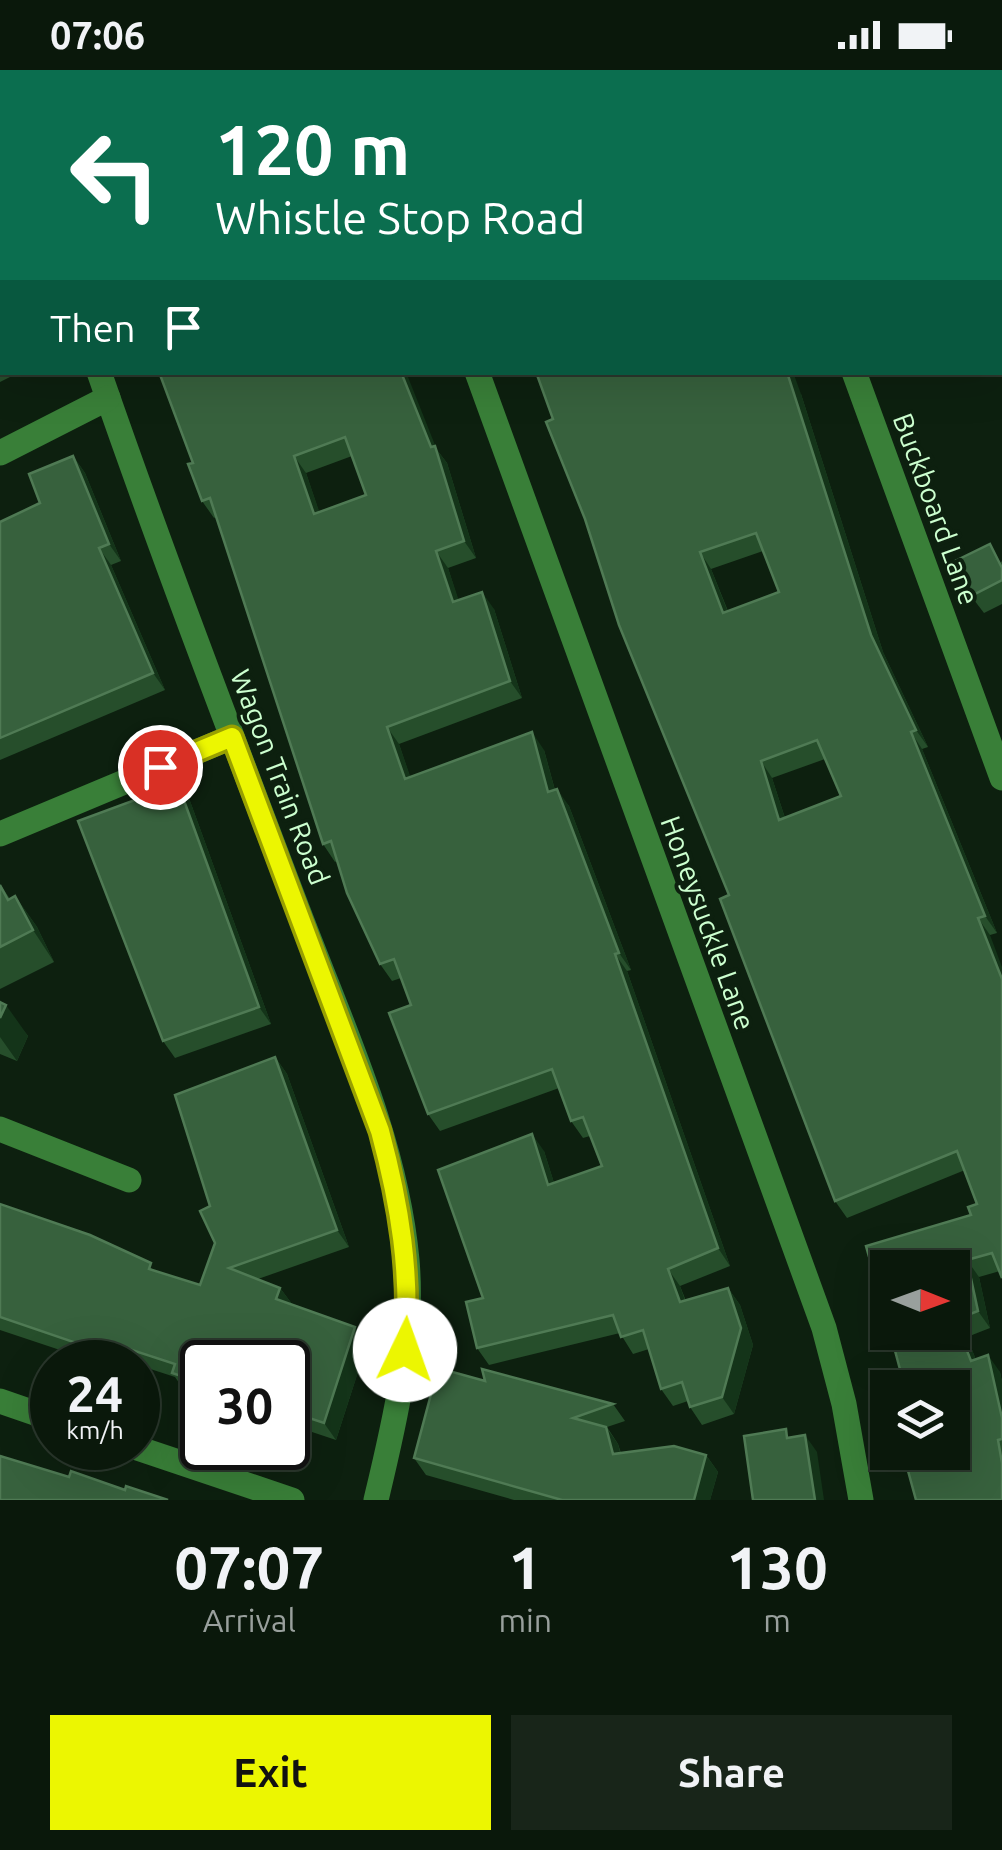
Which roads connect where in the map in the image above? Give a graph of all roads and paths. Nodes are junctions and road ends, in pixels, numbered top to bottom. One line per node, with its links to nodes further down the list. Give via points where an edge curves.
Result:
1 (100, 375): 4 (street, Wagon Train Road)
2 (478, 375): 16 (street, Honeysuckle Lane, via 824,1328)
3 (855, 375): 7 (street, Buckboard Lane)
4 (108, 398): 5 (street); 6 (street, Wagon Train Road)
5 (0, 453)
6 (232, 737): 8 (street); 15 (street, Wagon Train Road, via 380,1131 402,1222 408,1264 403,1382)
7 (1002, 778)
8 (0, 834)
9 (0, 1129): 10 (street)
10 (129, 1180)
11 (0, 1401): 12 (street)
12 (30, 1411)
13 (160, 1456): 14 (street)
14 (292, 1500)
15 (376, 1500)
16 (861, 1500)

